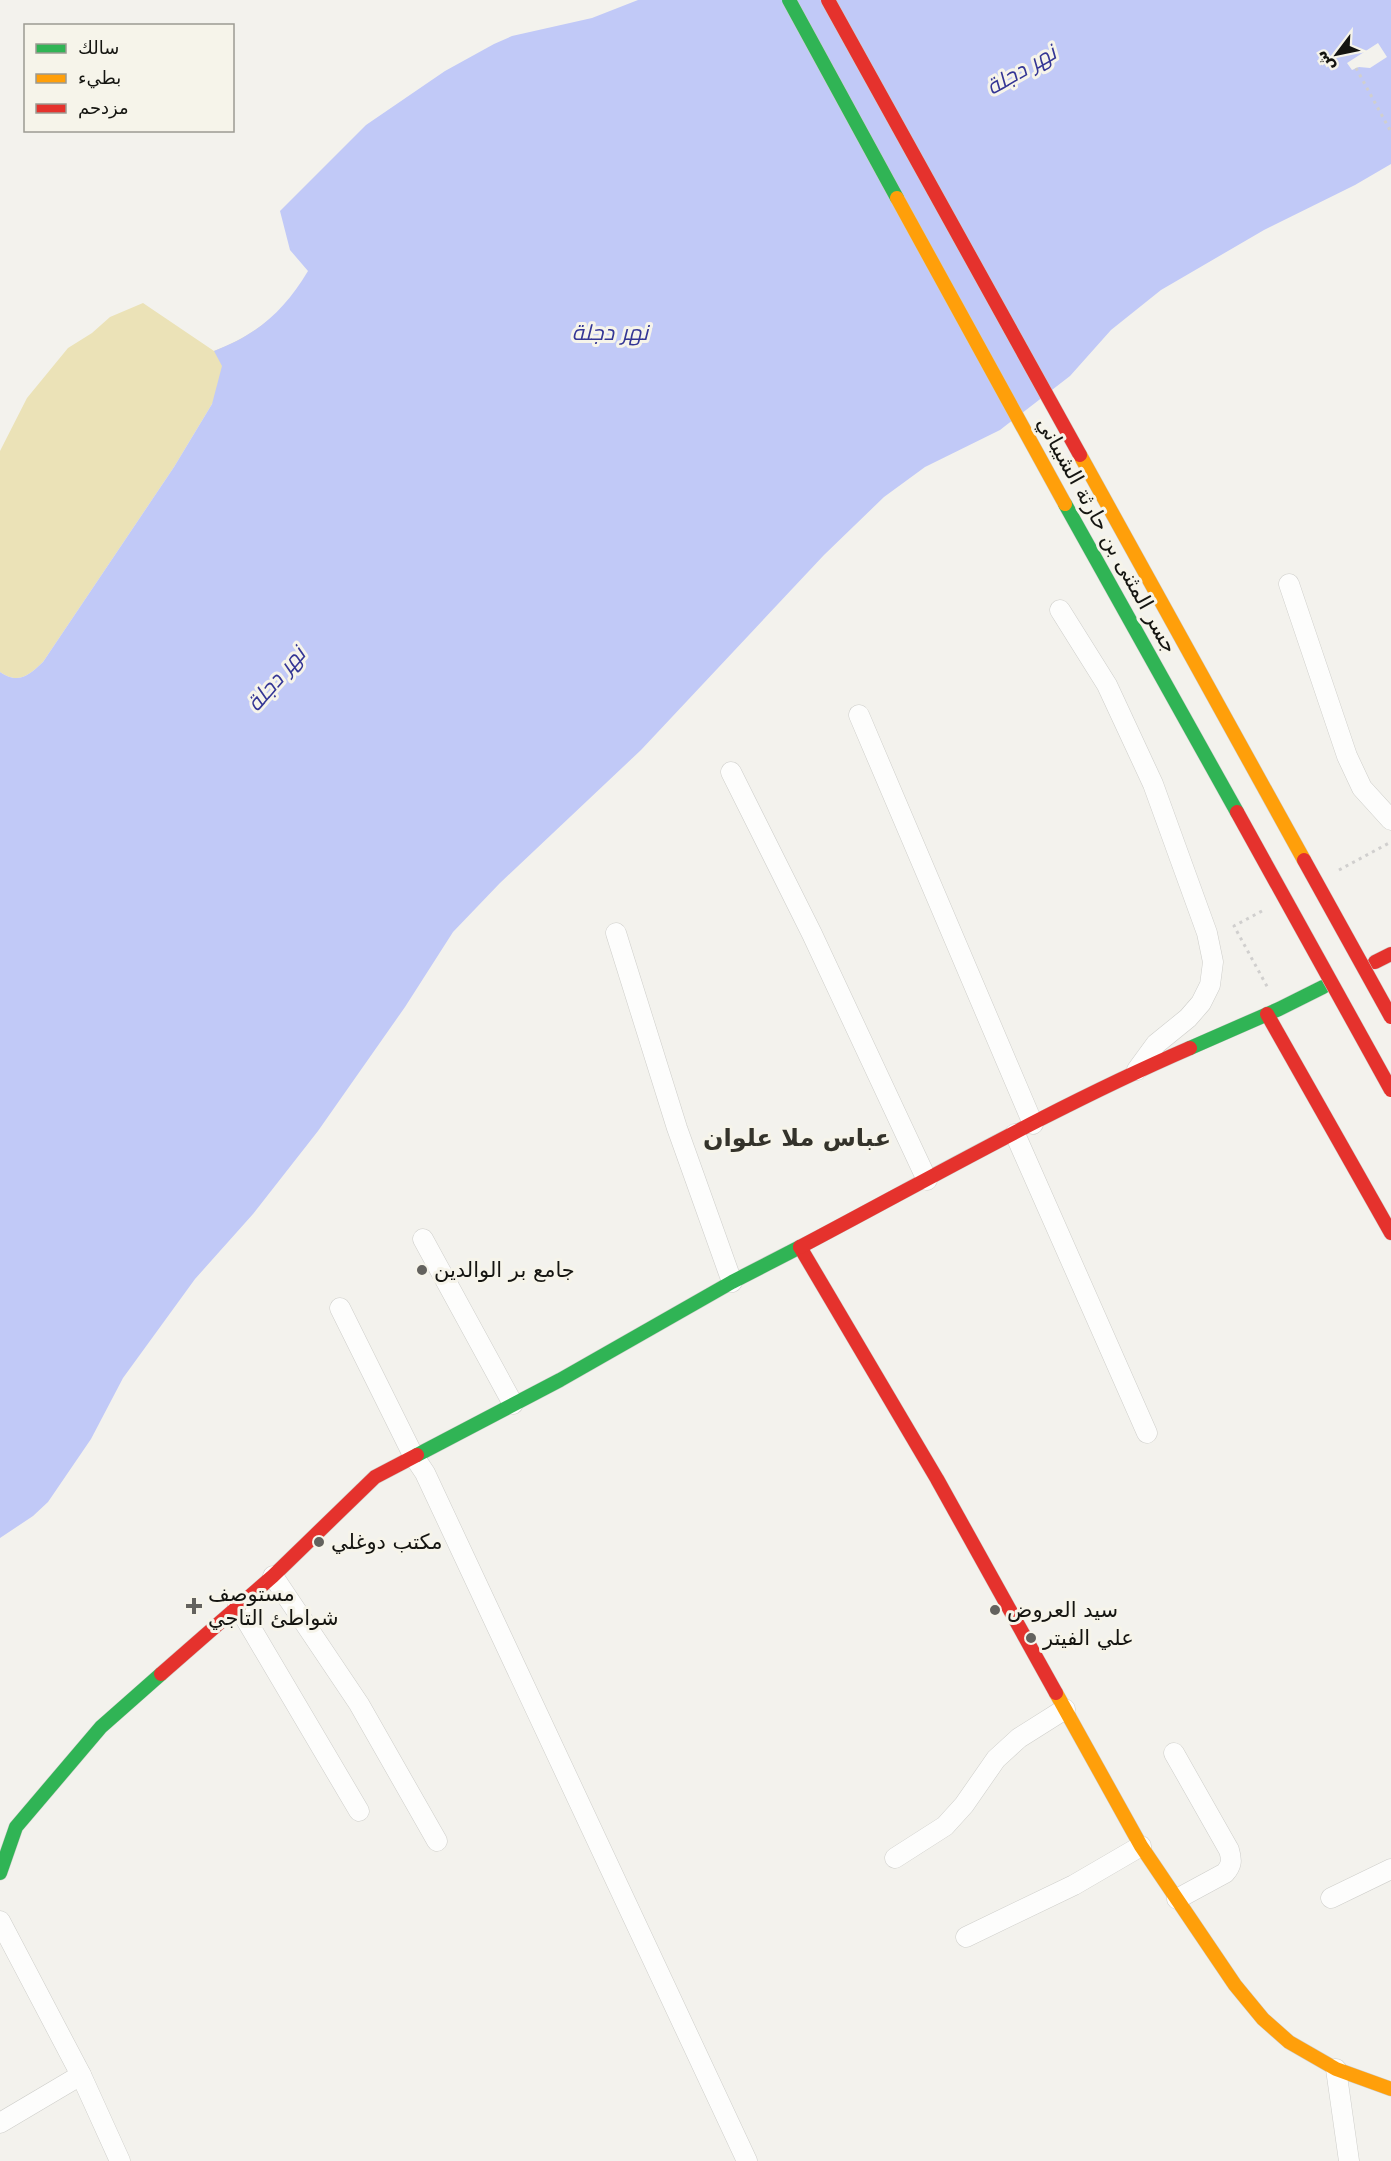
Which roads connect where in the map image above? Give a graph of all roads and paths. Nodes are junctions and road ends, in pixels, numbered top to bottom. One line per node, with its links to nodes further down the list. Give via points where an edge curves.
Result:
1 (789, 0): 20 (main road, جسر المثنى بن حارثة الشيباني, bridge)
2 (828, 0): 18 (main road, جسر المثنى بن حارثة الشيباني, bridge)
3 (1356, 68): 4 (path)
4 (1391, 132)
5 (1289, 584): 9 (street, via 1347,756 1362,788)
6 (1060, 610): 19 (street, via 1107,685 1153,784 1207,933 1213,962 1210,985 1202,1003 1156,1044)
7 (859, 715): 21 (street)
8 (731, 771): 23 (street)
9 (1391, 820)
10 (1391, 842): 11 (path)
11 (1336, 872)
12 (1264, 910): 17 (path, via 1234,926)
13 (616, 933): 27 (street, via 677,1128)
14 (1391, 954): 15 (main road)
15 (1375, 962)
16 (1323, 987): 17 (main road)
17 (1273, 1012): 19 (main road); 24 (main road)
18 (1391, 1017)
19 (1135, 1072): 21 (main road)
20 (1391, 1090)
21 (1033, 1124): 22 (main road)
22 (1015, 1134): 23 (main road); 30 (street)
23 (927, 1180): 26 (main road)
24 (1391, 1233)
25 (423, 1239): 29 (street)
26 (800, 1247): 27 (main road); 34 (main road, via 937,1479)
27 (732, 1282): 29 (main road)
28 (340, 1308): 31 (street)
29 (513, 1404): 31 (main road)
30 (1147, 1433)
31 (413, 1455): 32 (main road, via 375,1477); 51 (street)
32 (273, 1576): 33 (main road); 37 (street, via 359,1704)
33 (238, 1606): 36 (street); 41 (main road, via 101,1727 16,1827)
34 (1065, 1709): 38 (main road); 39 (street, via 1019,1738 996,1759 945,1826)
35 (1174, 1753): 43 (street, via 1232,1860 1225,1873)
36 (359, 1811)
37 (437, 1841)
38 (1141, 1846): 43 (main road); 45 (street, via 1074,1885)
39 (895, 1858)
40 (1391, 1869): 42 (street)
41 (0, 1873)
42 (1331, 1898)
43 (1177, 1899): 46 (main road, via 1263,2019 1289,2042)
44 (0, 1921): 47 (street)
45 (966, 1937)
46 (1336, 2069): 48 (main road); 52 (street)
47 (81, 2075): 49 (street); 50 (street)
48 (1391, 2090)
49 (0, 2122)
50 (120, 2161)
51 (747, 2161)
52 (1349, 2161)

